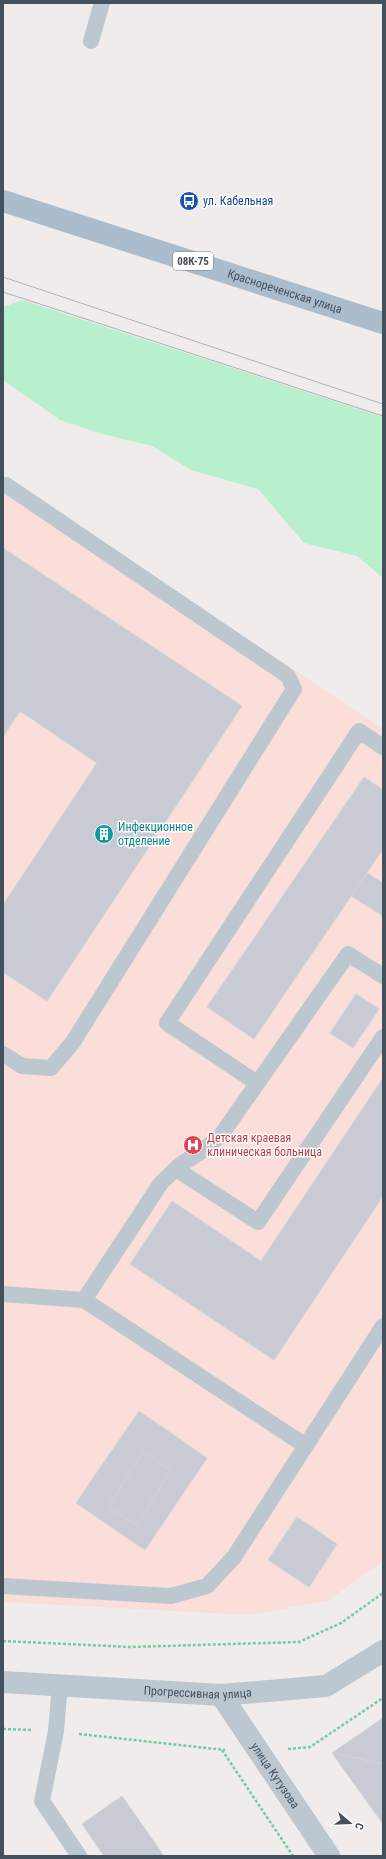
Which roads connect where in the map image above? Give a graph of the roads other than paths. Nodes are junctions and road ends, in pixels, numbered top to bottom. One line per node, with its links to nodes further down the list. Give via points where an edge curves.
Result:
1 (102, 3): 2 (lane)
2 (91, 41)
3 (3, 201): 4 (main road, Краснореченская улица / 08К-75)
4 (383, 324)
5 (3, 486): 9 (lane, via 6,485 288,676 294,689 73,1042 50,1068 22,1066)
6 (383, 747): 10 (lane, via 359,731 167,1023)
7 (383, 976): 10 (lane, via 348,954)
8 (383, 1037): 11 (lane, via 258,1222)
9 (3, 1054)
10 (257, 1084): 11 (lane, via 221,1135)
11 (176, 1169): 13 (lane, via 161,1182)
12 (3, 1294): 13 (lane)
13 (84, 1300): 15 (lane)
14 (383, 1326): 15 (lane)
15 (306, 1446): 16 (lane, via 234,1557 206,1586 171,1596)
16 (3, 1586)
17 (383, 1652): 20 (street, Прогрессивная улица, via 326,1686)
18 (3, 1682): 19 (street, Прогрессивная улица)
19 (60, 1684): 20 (street, Прогрессивная улица); 21 (lane, via 56,1731 42,1801)
20 (221, 1695): 22 (street, улица Кутузова)
21 (79, 1856)
22 (329, 1856)

